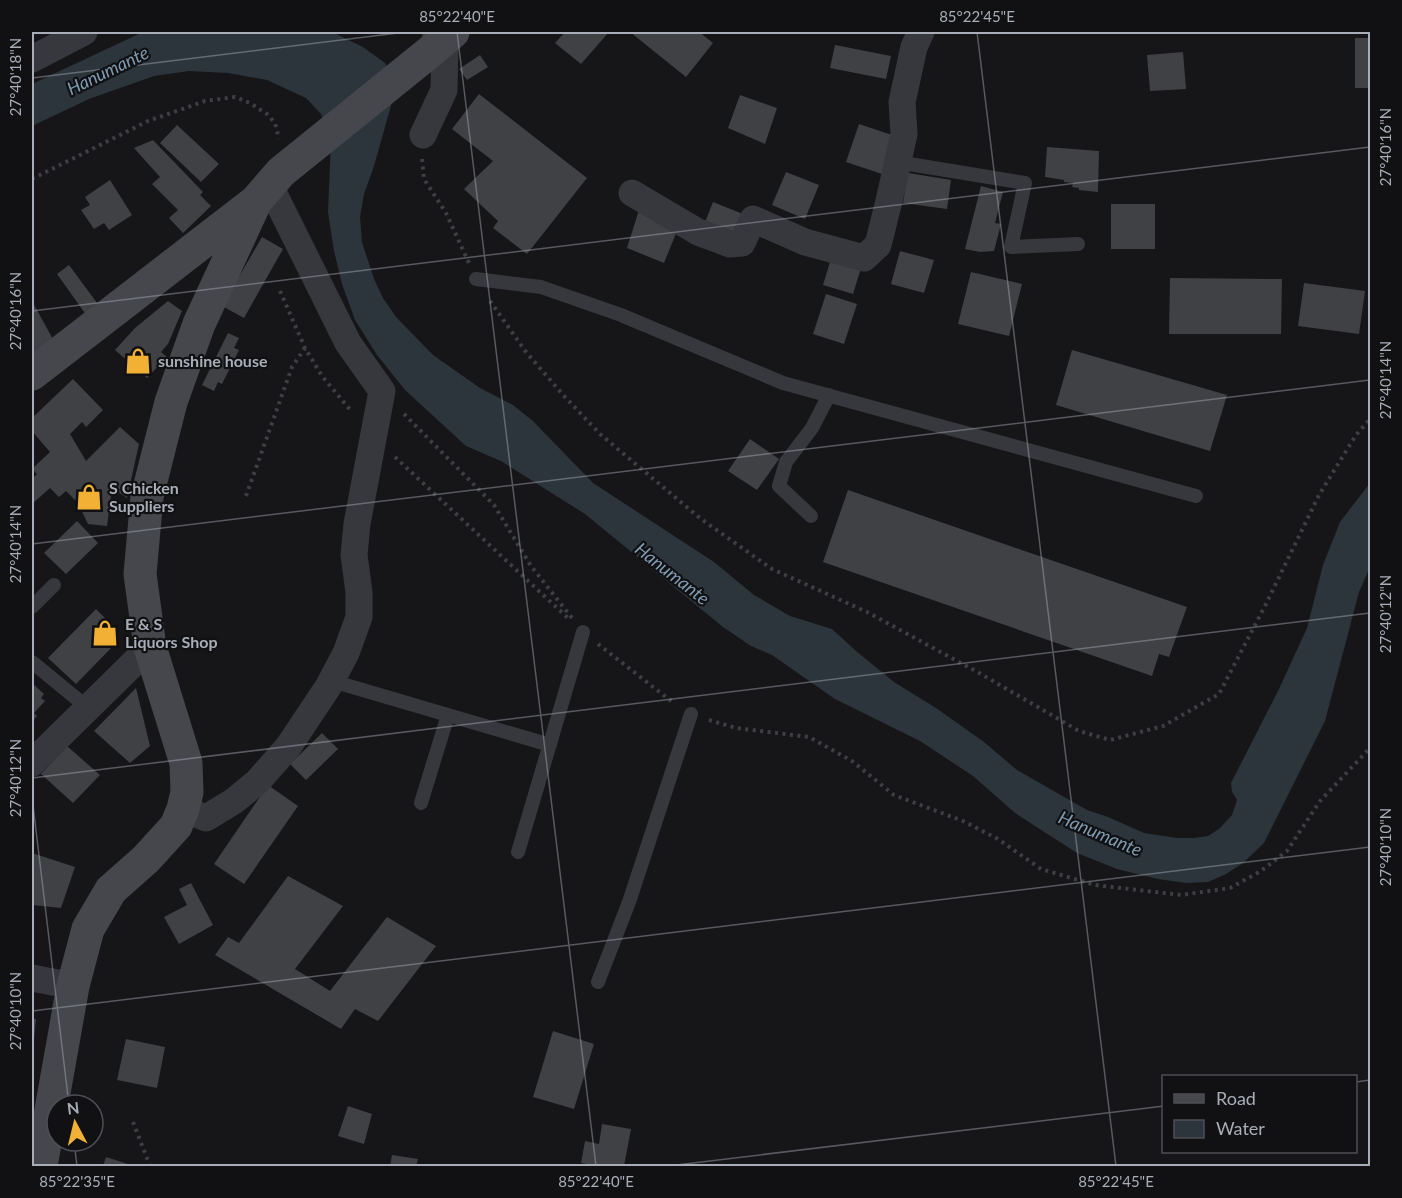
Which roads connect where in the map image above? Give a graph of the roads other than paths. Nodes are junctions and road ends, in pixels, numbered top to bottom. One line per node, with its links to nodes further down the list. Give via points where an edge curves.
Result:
1 (84, 32): 4 (street)
2 (921, 32): 6 (street, via 902,102 904,134)
3 (441, 38): 5 (street, via 444,90); 7 (street)
4 (32, 59)
5 (423, 135)
6 (897, 162): 8 (street, via 878,245 864,258 805,242 753,219 742,243 730,244 698,232); 9 (lane, via 1025,183 1011,248)
7 (277, 179): 11 (street); 18 (street, via 199,324 171,402 147,497 140,574); 20 (street, via 348,343 381,391 357,524 354,555 359,617)
8 (632, 193)
9 (1078, 244)
10 (476, 279): 12 (lane, via 541,288 621,315 783,383)
11 (32, 374)
12 (829, 395): 13 (lane); 14 (lane, via 812,428 786,462 778,486)
13 (1196, 496)
14 (811, 516)
15 (54, 585): 16 (lane)
16 (32, 607)
17 (583, 632): 24 (lane)
18 (150, 647): 21 (street); 27 (street, via 186,764)
19 (32, 662): 21 (lane)
20 (332, 681): 23 (lane); 27 (street, via 288,747 258,781 206,818)
21 (88, 708): 25 (street)
22 (691, 714): 30 (lane, via 629,902)
23 (448, 715): 24 (lane); 26 (lane)
24 (550, 745): 28 (lane)
25 (32, 763)
26 (421, 803)
27 (183, 809): 31 (street, via 176,826 154,851 111,890 88,929)
28 (518, 852)
29 (32, 978): 31 (street)
30 (598, 982)
31 (73, 986): 32 (street)
32 (41, 1167)

